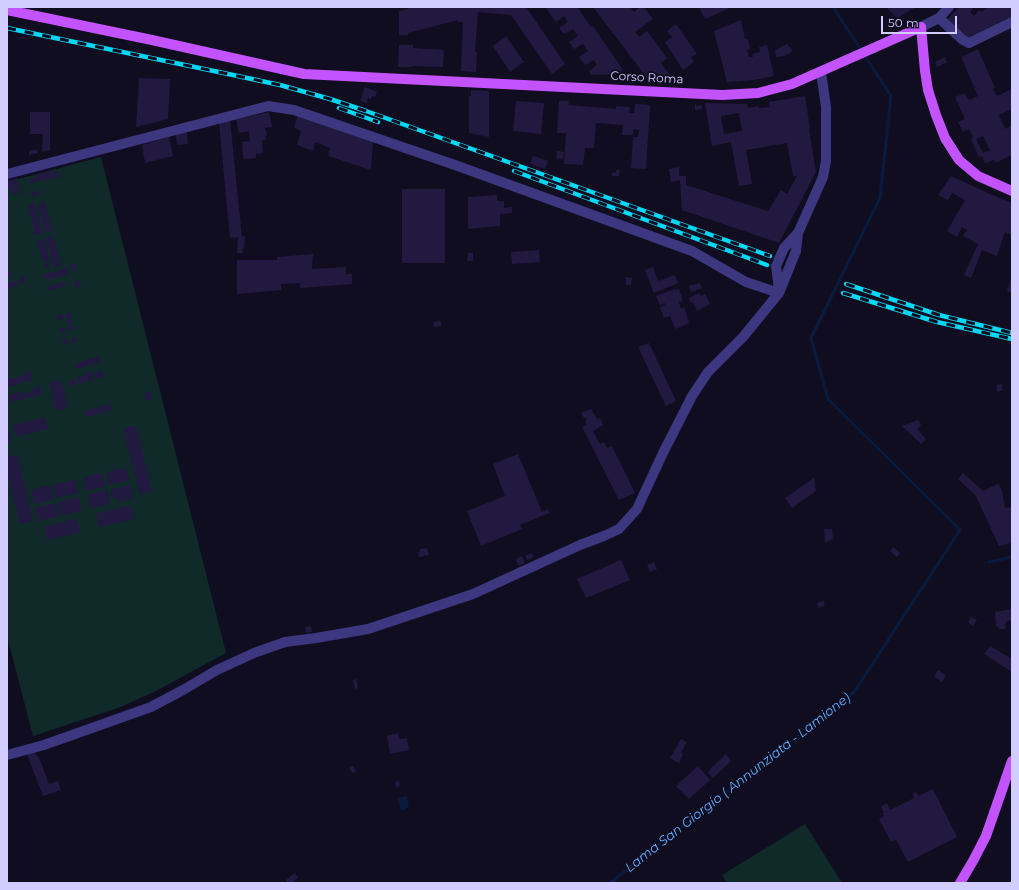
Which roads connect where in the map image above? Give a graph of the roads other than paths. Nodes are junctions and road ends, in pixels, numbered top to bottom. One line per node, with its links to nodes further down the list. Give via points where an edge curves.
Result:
1 (949, 7): 3 (street, Corso Roma)
2 (7, 10): 6 (main road, Corso Roma, via 304,74 722,96 758,93 792,84)
3 (939, 18): 4 (street, via 969,43); 5 (street, Corso Roma)
4 (1012, 22)
5 (921, 27): 6 (main road, Corso Roma); 8 (main road, via 928,90 945,138 959,160 978,176)
6 (821, 72): 9 (street, via 826,107 826,161 823,177 798,233 796,252)
7 (7, 174): 9 (street, via 268,106 294,110 419,152 692,251 746,282)
8 (1012, 192)
9 (779, 293): 10 (street, via 743,337 708,372 692,396 637,509 619,529 473,594 400,620 368,629 285,642 260,650 217,670 151,707 44,745)
10 (7, 755)
11 (1012, 761): 12 (main road, via 986,836)
12 (960, 883)

